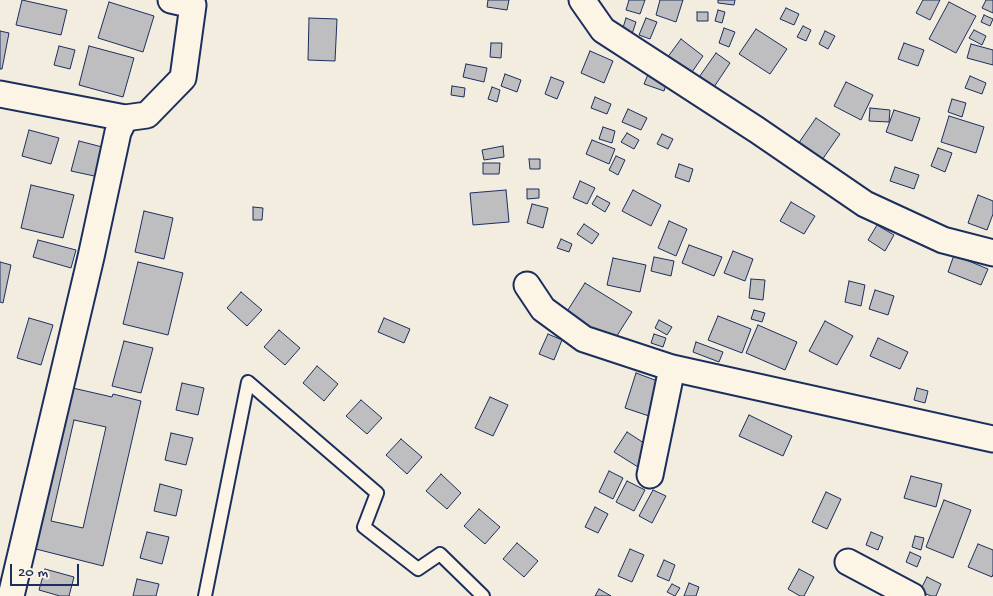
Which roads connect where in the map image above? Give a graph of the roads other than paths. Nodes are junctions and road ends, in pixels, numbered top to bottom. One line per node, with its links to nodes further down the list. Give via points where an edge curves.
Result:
1 (171, 0): 4 (street, via 194,5 183,78 147,115)
2 (582, 0): 5 (street, via 604,30 865,204 943,240)
3 (0, 94): 4 (street)
4 (125, 118): 11 (street, via 118,132)
5 (993, 253)
6 (527, 285): 7 (street, via 543,309 584,339)
7 (672, 368): 8 (street); 9 (street)
8 (993, 439)
9 (650, 475)
10 (848, 562): 14 (street)
11 (11, 596)
12 (205, 596): 13 (lane, via 248,382 377,493 364,527 418,570 440,554)
13 (482, 596)
14 (912, 596)

